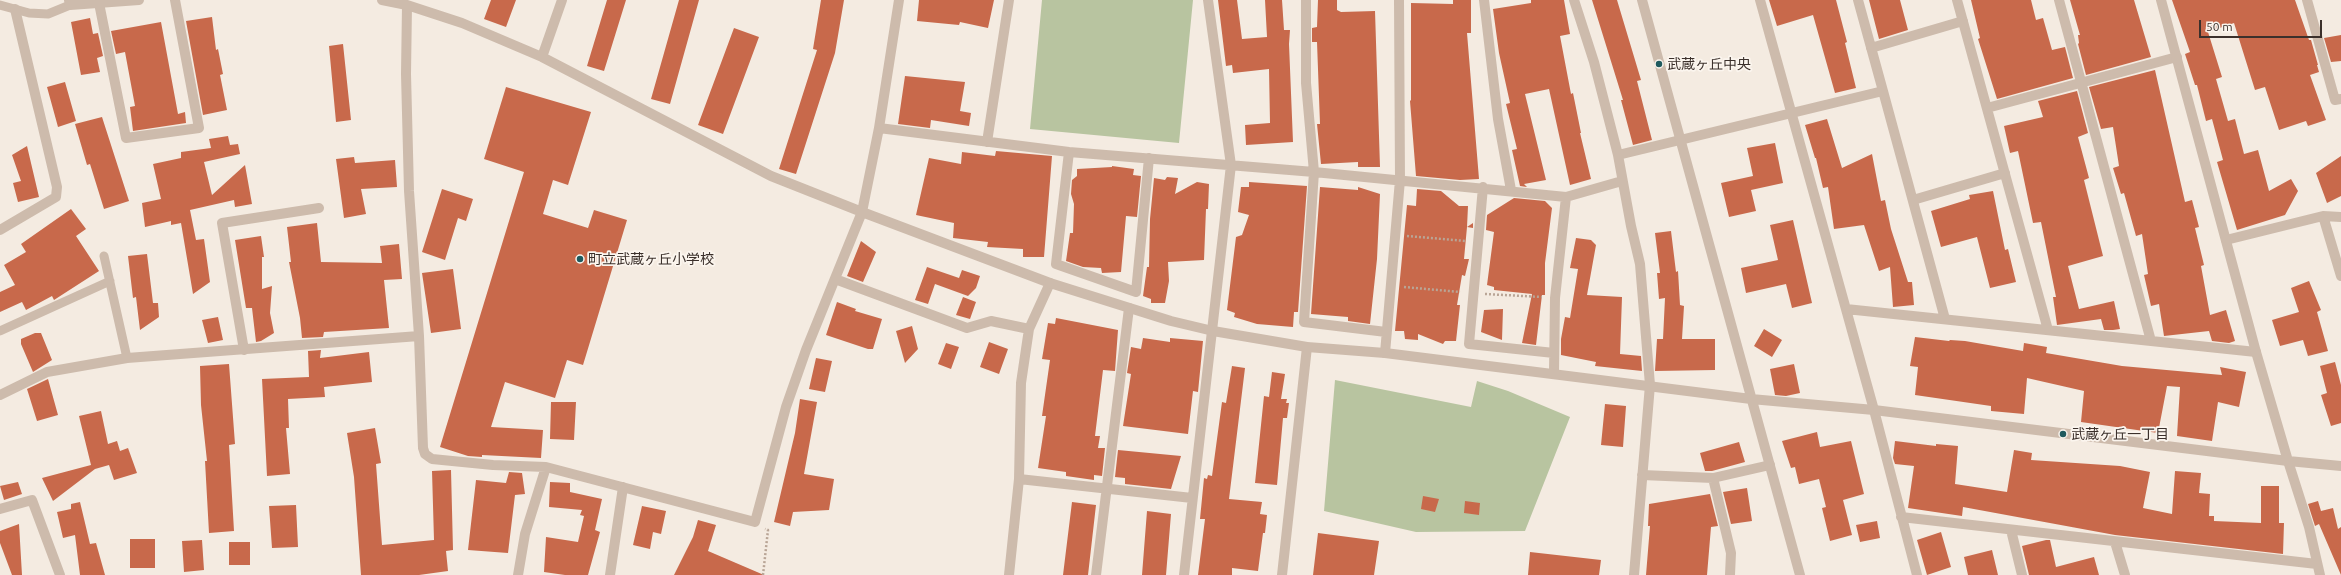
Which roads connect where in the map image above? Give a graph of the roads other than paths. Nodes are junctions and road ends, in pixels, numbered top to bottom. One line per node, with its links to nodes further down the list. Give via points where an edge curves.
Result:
1 (139, 0): 20 (street)
2 (176, 0): 20 (street, via 199,128 126,138)
3 (382, 0): 21 (street)
4 (562, 0): 26 (street)
5 (899, 0): 33 (street)
6 (1009, 0): 35 (street)
7 (1208, 0): 39 (street)
8 (1306, 0): 40 (street, via 1306,83)
9 (1398, 0): 42 (street)
10 (1484, 0): 45 (street, via 1498,120)
11 (1574, 0): 37 (street, via 1594,62)
12 (1642, 0): 34 (street)
13 (1760, 0): 32 (street)
14 (1858, 0): 25 (street)
15 (1957, 0): 24 (street)
16 (2058, 0): 28 (street)
17 (2161, 0): 27 (street)
18 (2307, 0): 30 (street, via 2335,100)
19 (70, 2): 20 (street); 23 (lane, via 48,14)
20 (99, 3)
21 (407, 5): 26 (street, via 462,23); 67 (street, via 409,191)
22 (0, 6): 23 (lane)
23 (15, 9): 52 (street, via 57,187 56,197)
24 (1963, 22): 25 (street); 31 (street)
25 (1871, 48): 29 (street)
26 (542, 57): 49 (street, via 771,176)
27 (2177, 57): 28 (street); 53 (street)
28 (2081, 82): 31 (street); 68 (street)
29 (1883, 91): 32 (street); 47 (street)
30 (2341, 99)
31 (1987, 108): 41 (street)
32 (1791, 112): 34 (street); 60 (street)
33 (879, 128): 35 (street); 49 (street)
34 (1681, 140): 37 (street); 78 (street)
35 (987, 142): 36 (street)
36 (1068, 152): 38 (street); 38 (street, via 1056,264 1136,292)
37 (1618, 155): 43 (street)
38 (1149, 158): 39 (street)
39 (1232, 165): 40 (street); 65 (street)
40 (1314, 172): 42 (street); 66 (street, via 1304,322)
41 (2005, 173): 47 (street); 63 (street)
42 (1400, 180): 44 (street); 66 (street)
43 (1622, 181): 46 (street); 76 (street, via 1640,264)
44 (1483, 187): 45 (street); 73 (street, via 1469,344)
45 (1511, 190): 46 (street)
46 (1566, 197): 73 (street, via 1555,298)
47 (1913, 200): 61 (street)
48 (319, 208): 70 (street, via 222,223)
49 (862, 212): 56 (street); 58 (street)
50 (2323, 216): 51 (street); 53 (street); 55 (street)
51 (2341, 217)
52 (0, 230)
53 (2226, 240): 72 (street)
54 (104, 256): 57 (lane)
55 (2341, 276)
56 (835, 279): 62 (street, via 967,328 991,321); 87 (street, via 786,407 755,522)
57 (110, 282): 64 (lane); 74 (lane)
58 (1050, 283): 59 (street); 62 (street)
59 (1129, 308): 65 (street); 88 (street)
60 (1846, 309): 61 (street); 79 (street)
61 (1945, 319): 63 (street)
62 (1029, 329): 86 (street, via 1021,383)
63 (2048, 330): 68 (street)
64 (0, 331)
65 (1213, 331): 69 (street); 89 (street)
66 (1386, 332): 71 (street)
67 (419, 336): 70 (street); 83 (street, via 425,454 432,459 478,464)
68 (2151, 341): 72 (street)
69 (1307, 347): 71 (street); 101 (street)
70 (244, 350): 74 (street)
71 (1385, 352): 75 (street)
72 (2256, 352): 80 (street)
73 (1554, 353): 75 (street)
74 (126, 358): 77 (street, via 47,372)
75 (1554, 373): 76 (street)
76 (1650, 385): 78 (street); 84 (street)
77 (0, 395)
78 (1751, 399): 79 (street); 81 (street)
79 (1874, 410): 80 (street); 91 (street)
80 (2288, 461): 82 (street); 94 (street, via 2309,527)
81 (1770, 465): 85 (street); 104 (street)
82 (2341, 466)
83 (546, 467): 87 (street); 96 (street, via 525,534)
84 (1642, 475): 85 (street); 102 (street)
85 (1713, 478): 103 (street, via 1731,553)
86 (1019, 479): 88 (street); 98 (street)
87 (623, 487): 97 (street)
88 (1106, 489): 89 (street); 99 (street)
89 (1192, 498): 100 (street)
90 (0, 509): 95 (street, via 32,500)
91 (1901, 517): 92 (street); 105 (street)
92 (2011, 530): 93 (street); 106 (street)
93 (2115, 542): 94 (street); 107 (street)
94 (2317, 564): 108 (street)
95 (60, 575)
96 (518, 575)
97 (610, 575)
98 (1009, 575)
99 (1096, 575)
100 (1184, 575)
101 (1282, 575)
102 (1634, 575)
103 (1730, 575)
104 (1800, 575)
105 (1917, 575)
106 (2022, 575)
107 (2125, 575)
108 (2320, 575)

